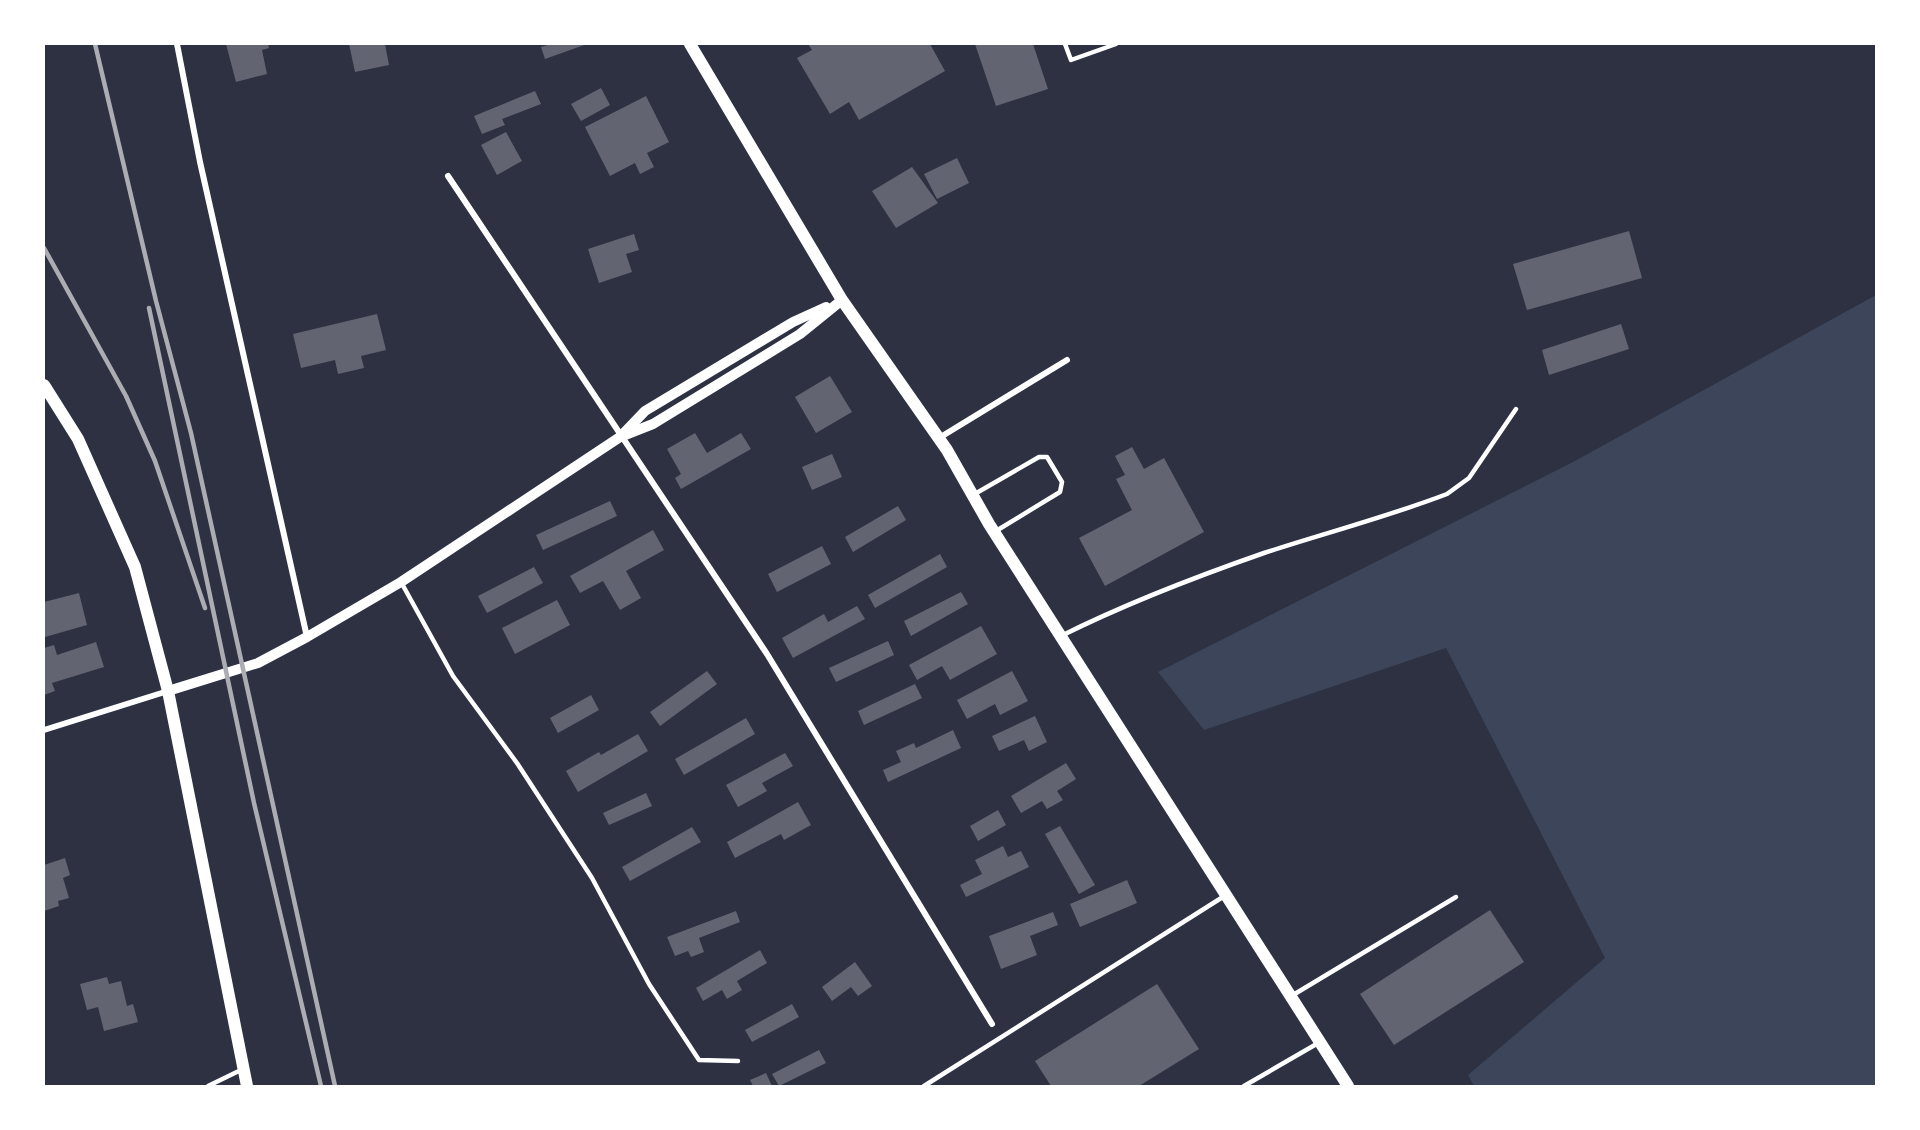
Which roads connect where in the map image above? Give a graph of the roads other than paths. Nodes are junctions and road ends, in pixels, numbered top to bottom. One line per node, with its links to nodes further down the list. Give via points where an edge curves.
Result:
1 (177, 44): 16 (street)
2 (690, 44): 6 (main road)
3 (1065, 44): 4 (lane, via 1071,60)
4 (1116, 44)
5 (448, 176): 10 (street)
6 (842, 300): 10 (street, via 793,322 645,411); 11 (main road)
7 (1066, 360): 11 (street)
8 (44, 385): 17 (main road, via 78,439 135,567)
9 (1516, 409): 15 (lane, via 1469,478 1447,494 1169,587)
10 (620, 437): 14 (street); 22 (street, via 766,654)
11 (939, 438): 12 (main road)
12 (973, 495): 13 (main road); 13 (lane, via 1039,457 1047,457 1062,482 1060,492)
13 (995, 532): 15 (main road)
14 (402, 582): 16 (street); 24 (lane, via 453,676 517,763 592,878 649,984 699,1060)
15 (1061, 636): 19 (main road)
16 (307, 637): 17 (street, via 258,663)
17 (168, 691): 18 (street); 25 (main road)
18 (44, 729)
19 (1226, 895): 21 (main road); 28 (lane)
20 (1456, 897): 21 (lane)
21 (1291, 996): 23 (main road)
22 (992, 1024)
23 (1320, 1042): 29 (lane); 30 (main road)
24 (738, 1061)
25 (243, 1069): 26 (lane); 27 (main road)
26 (208, 1086)
27 (247, 1086)
28 (924, 1086)
29 (1244, 1086)
30 (1348, 1086)

